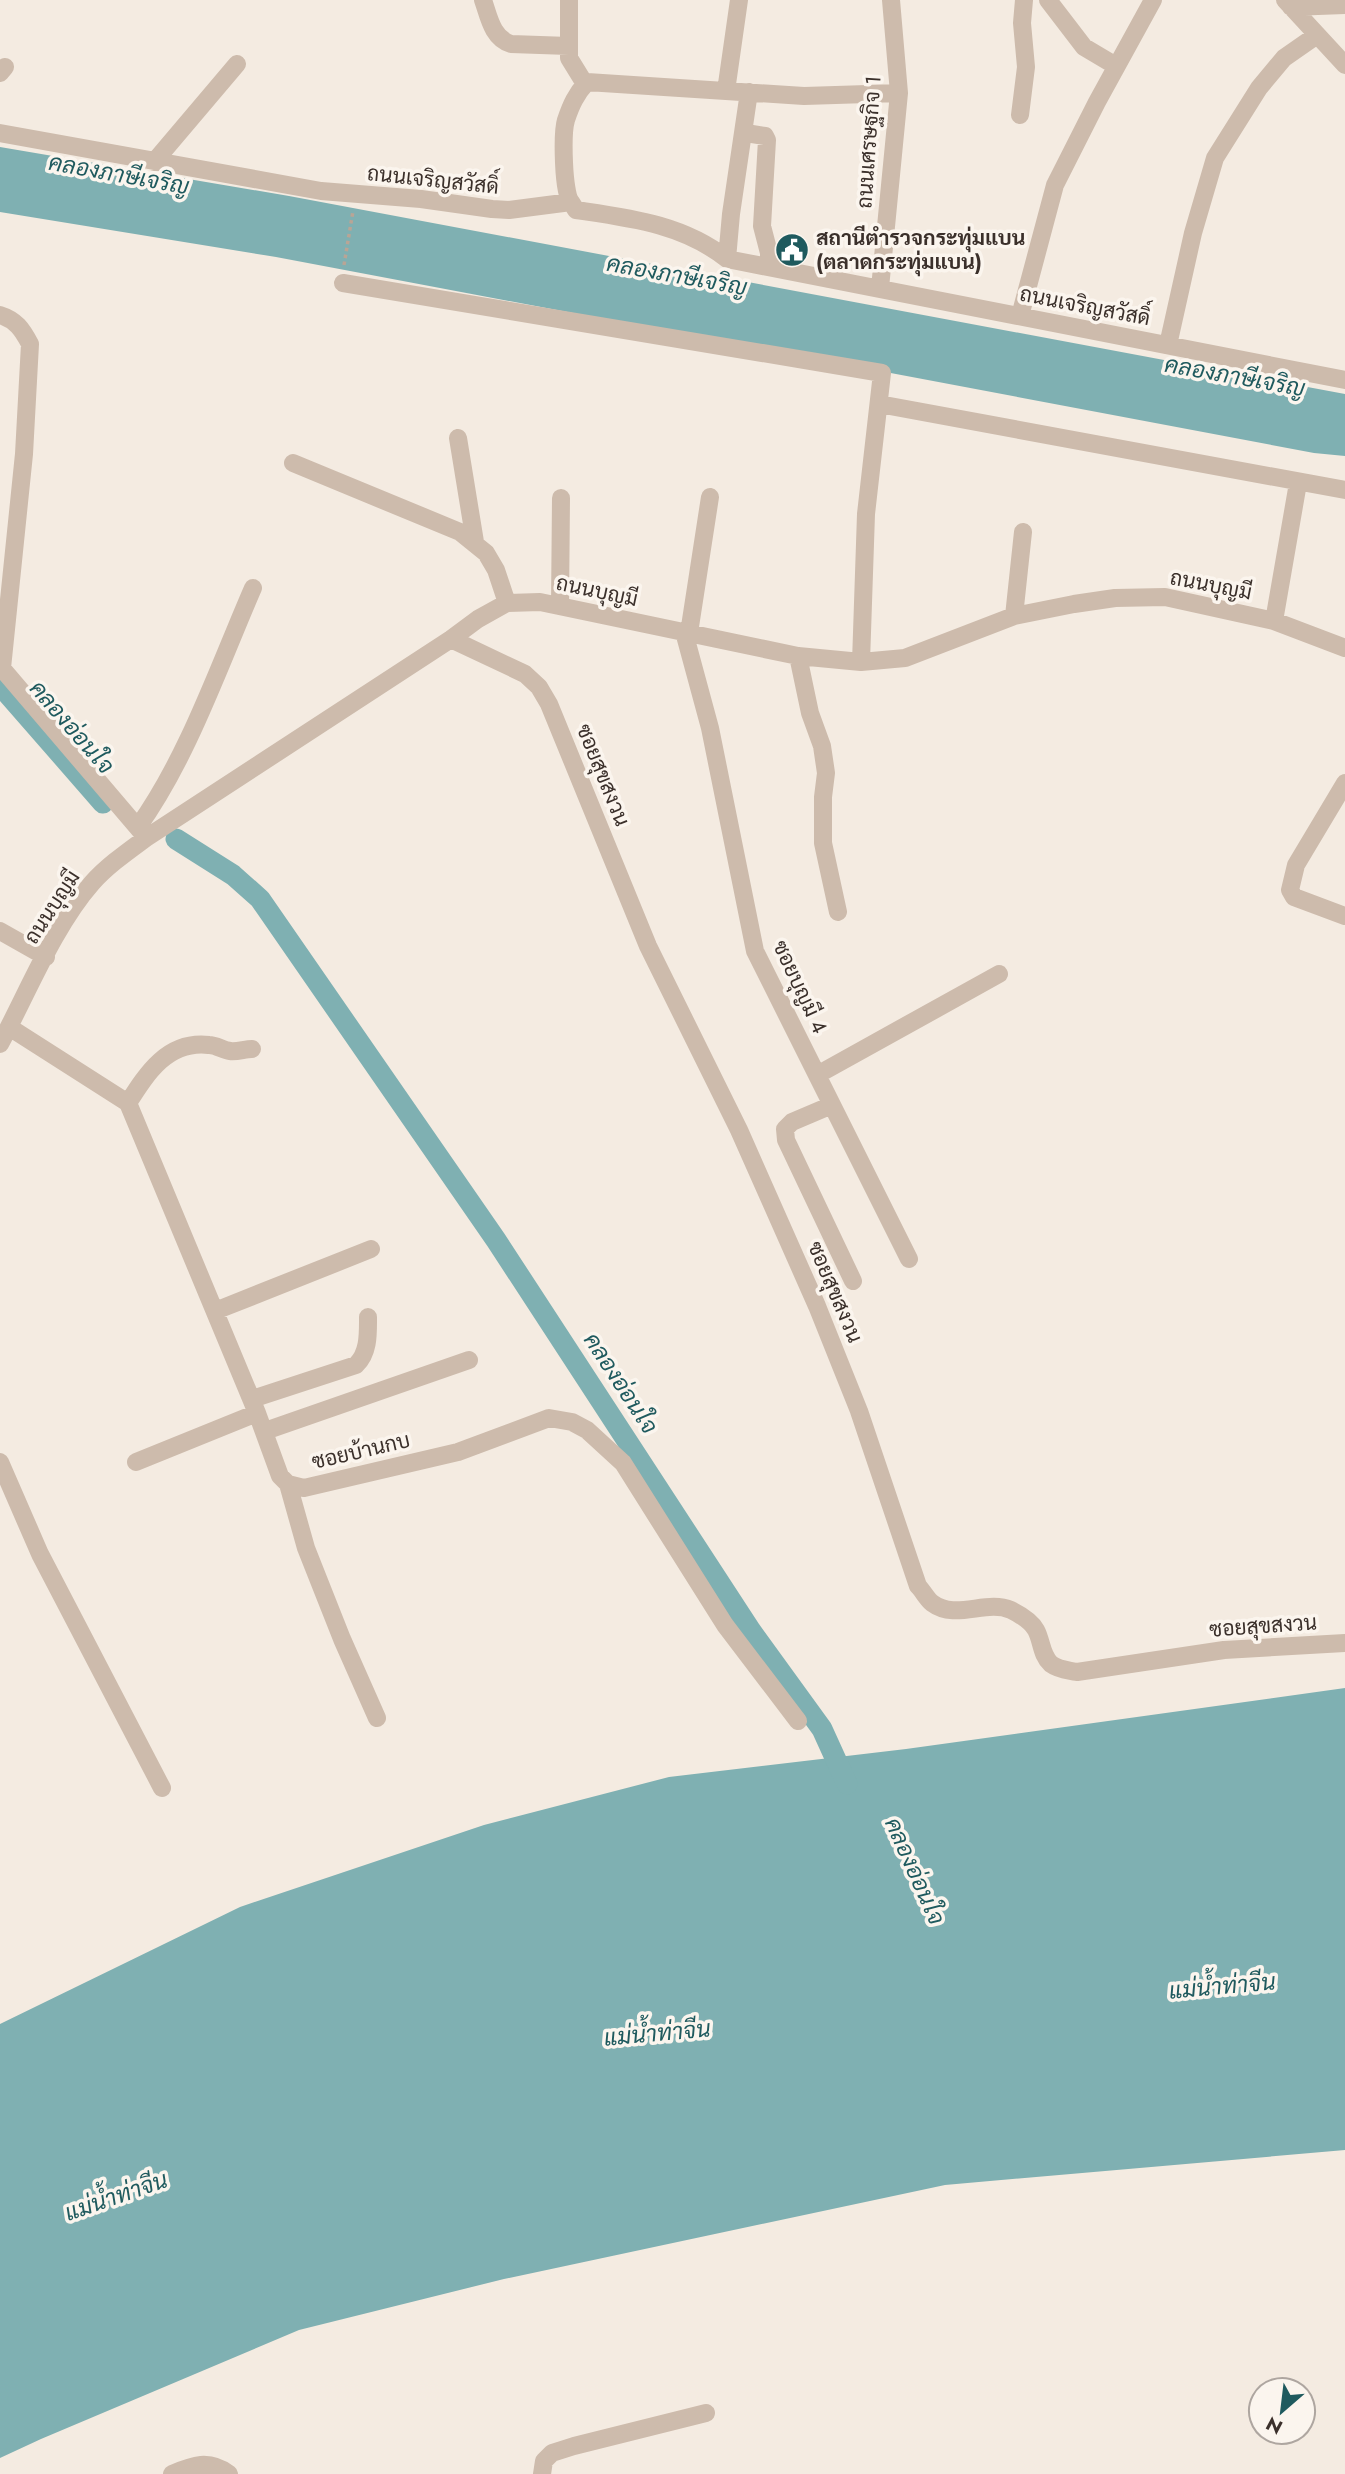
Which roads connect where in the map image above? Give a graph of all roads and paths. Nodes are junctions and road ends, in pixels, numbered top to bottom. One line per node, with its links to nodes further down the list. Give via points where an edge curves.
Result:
1 (483, 0): 11 (street, via 503,42)
2 (569, 0): 11 (street)
3 (739, 0): 16 (street)
4 (891, 0): 18 (street, ถนนเศรษฐกิจ 1)
5 (1024, 0): 19 (street, via 1026,67)
6 (1048, 0): 14 (street, via 1084,47)
7 (1153, 0): 14 (street)
8 (1288, 4): 9 (street); 10 (street)
9 (1345, 5)
10 (1318, 35): 13 (street); 31 (street, via 1284,58 1259,88 1215,158)
11 (569, 46): 15 (street, via 569,58)
12 (237, 64): 22 (street)
13 (1345, 65)
14 (1116, 66): 30 (street, via 1055,185)
15 (585, 84): 16 (street); 23 (street, via 576,93 565,124 567,198)
16 (726, 91): 17 (street)
17 (749, 92): 18 (street, via 804,96); 25 (street)
18 (900, 93): 28 (street, ถนนเศรษฐกิจ 1)
19 (1020, 115)
20 (0, 133): 22 (street, ถนนเจริญสวัสดิ์)
21 (752, 134): 26 (street, via 767,140 762,226)
22 (154, 162): 23 (street, ถนนเจริญสวัสดิ์, via 321,191 492,209)
23 (571, 202): 25 (street, ถนนเจริญสวัสดิ์, via 576,210 659,224 695,237)
24 (354, 204): 27 (path)
25 (727, 259): 26 (street, ถนนเจริญสวัสดิ์)
26 (769, 267): 28 (street, ถนนเจริญสวัสดิ์)
27 (343, 278): 33 (street, via 882,373)
28 (880, 288): 30 (street, ถนนเจริญสวัสดิ์)
29 (0, 315): 52 (street, via 22,328 30,344 24,454)
30 (1020, 316): 31 (street, ถนนเจริญสวัสดิ์)
31 (1168, 345): 32 (street, ถนนเจริญสวัสดิ์)
32 (1345, 380)
33 (878, 404): 36 (street); 51 (street, via 866,513)
34 (458, 438): 41 (street)
35 (293, 463): 41 (street)
36 (1298, 483): 37 (street); 46 (street)
37 (1345, 490)
38 (710, 496): 47 (street)
39 (561, 498): 44 (street)
40 (1023, 532): 45 (street)
41 (475, 542): 43 (street, via 496,570)
42 (253, 588): 54 (street)
43 (507, 603): 44 (street, ถนนบุญมี); 48 (street, ถนนบุญมี)
44 (560, 606): 47 (street, ถนนบุญมี)
45 (1014, 616): 46 (street, ถนนบุญมี, via 1101,600 1165,597); 51 (street, ถนนบุญมี, via 905,658)
46 (1274, 621): 49 (street, ถนนบุญมี)
47 (687, 633): 50 (street, ถนนบุญมี); 62 (street, ซอยบุญมี 4, via 755,951)
48 (452, 639): 54 (street, ถนนบุญมี); 76 (street, ซอยสุขสงวน, via 525,674 549,704 648,946 817,1306 859,1411 918,1586 932,1602 960,1611 1000,1606 1010,1610 1035,1628 1051,1663 1077,1672 1224,1650)
49 (1345, 648)
50 (798, 656): 51 (street, ถนนบุญมี); 55 (street, via 827,773 823,844)
51 (861, 662)
52 (1, 667): 54 (street)
53 (1345, 783): 56 (street, via 1296,865 1290,890 1294,897)
54 (142, 832): 58 (street, ถนนบุญมี, via 92,884)
55 (838, 912)
56 (1345, 916)
57 (0, 931): 58 (street)
58 (46, 957): 60 (street, ถนนบุญมี)
59 (999, 974): 62 (street)
60 (3, 1038): 63 (street)
61 (252, 1049): 63 (street, via 190,1045 167,1055 149,1070)
62 (817, 1074): 64 (street, ซอยบุญมี 4)
63 (128, 1103): 68 (street, ซอยบ้านกบ)
64 (832, 1105): 66 (street, ซอยบุญมี 4); 67 (street, via 792,1122 785,1129 786,1140)
65 (371, 1249): 68 (street)
66 (909, 1259)
67 (853, 1281)
68 (215, 1311): 71 (street, ซอยบ้านกบ)
69 (368, 1317): 71 (street, via 368,1339 356,1365)
70 (468, 1360): 72 (street)
71 (254, 1406): 72 (street, ซอยบ้านกบ); 74 (street)
72 (265, 1431): 75 (street, ซอยบ้านกบ, via 280,1476)
73 (0, 1462): 79 (street, via 40,1554)
74 (136, 1462)
75 (288, 1484): 77 (street, via 306,1548); 78 (street, ซอยบ้านกบ, via 304,1488 458,1452 549,1418 572,1422 623,1463 725,1625)
76 (1345, 1643)
77 (377, 1718)
78 (798, 1721)
79 (162, 1788)
80 (706, 2413): 83 (street, via 552,2453)
81 (172, 2474): 82 (street, via 210,2463)
82 (229, 2474)
83 (542, 2474)

